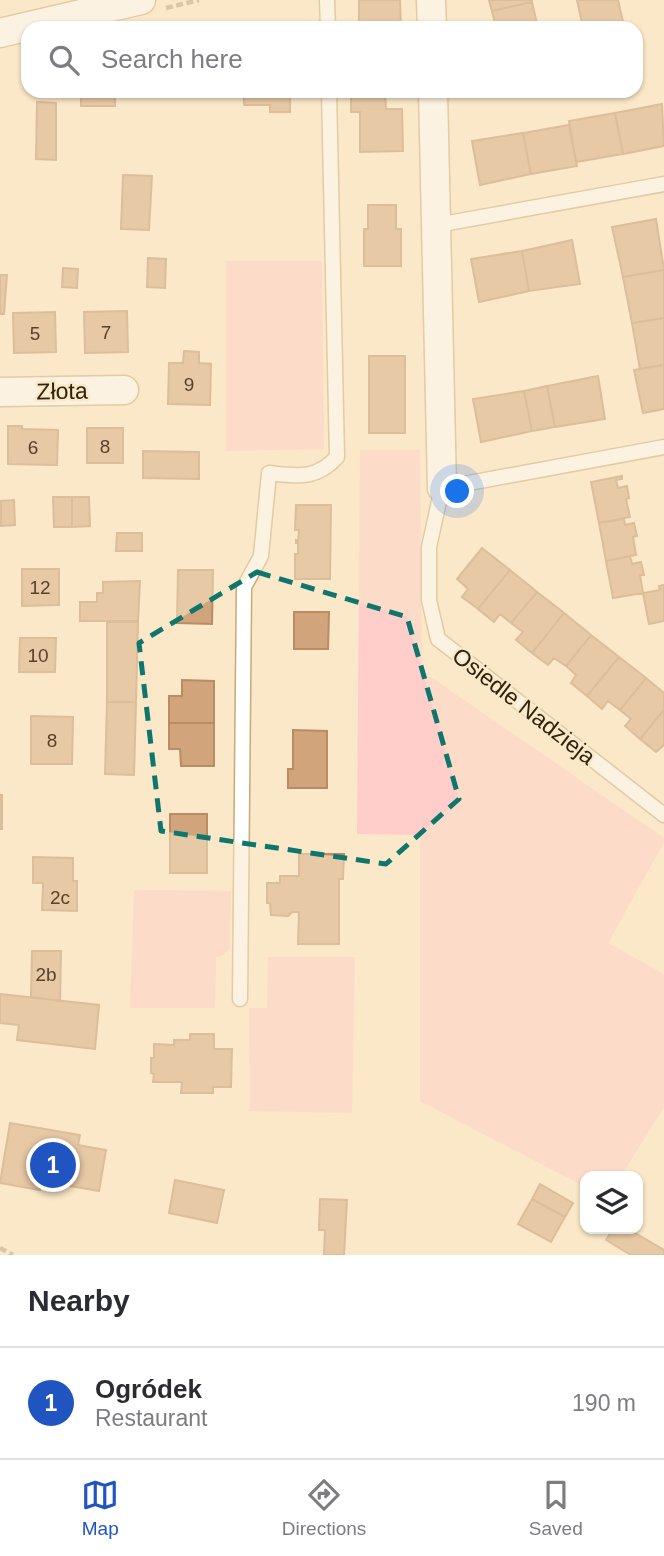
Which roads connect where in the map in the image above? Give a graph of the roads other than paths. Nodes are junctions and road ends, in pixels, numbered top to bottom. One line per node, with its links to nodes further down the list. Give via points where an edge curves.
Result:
1 (141, 0): 4 (street)
2 (327, 0): 5 (lane)
3 (431, 0): 6 (street)
4 (51, 21)
5 (328, 21)
6 (432, 21)
7 (21, 28): 8 (street)
8 (0, 33)
9 (329, 98): 18 (lane, via 337,457 328,467 304,477 270,473 261,556 244,587)
10 (433, 98): 12 (street, Osiedle Nadzieja)
11 (664, 184): 12 (lane)
12 (436, 225): 16 (street, Osiedle Nadzieja)
13 (124, 390): 14 (street, Złota)
14 (0, 392)
15 (664, 447): 16 (lane)
16 (442, 488): 17 (lane, Osiedle Nadzieja, via 429,547 429,600 438,639)
17 (664, 815)
18 (240, 999)

